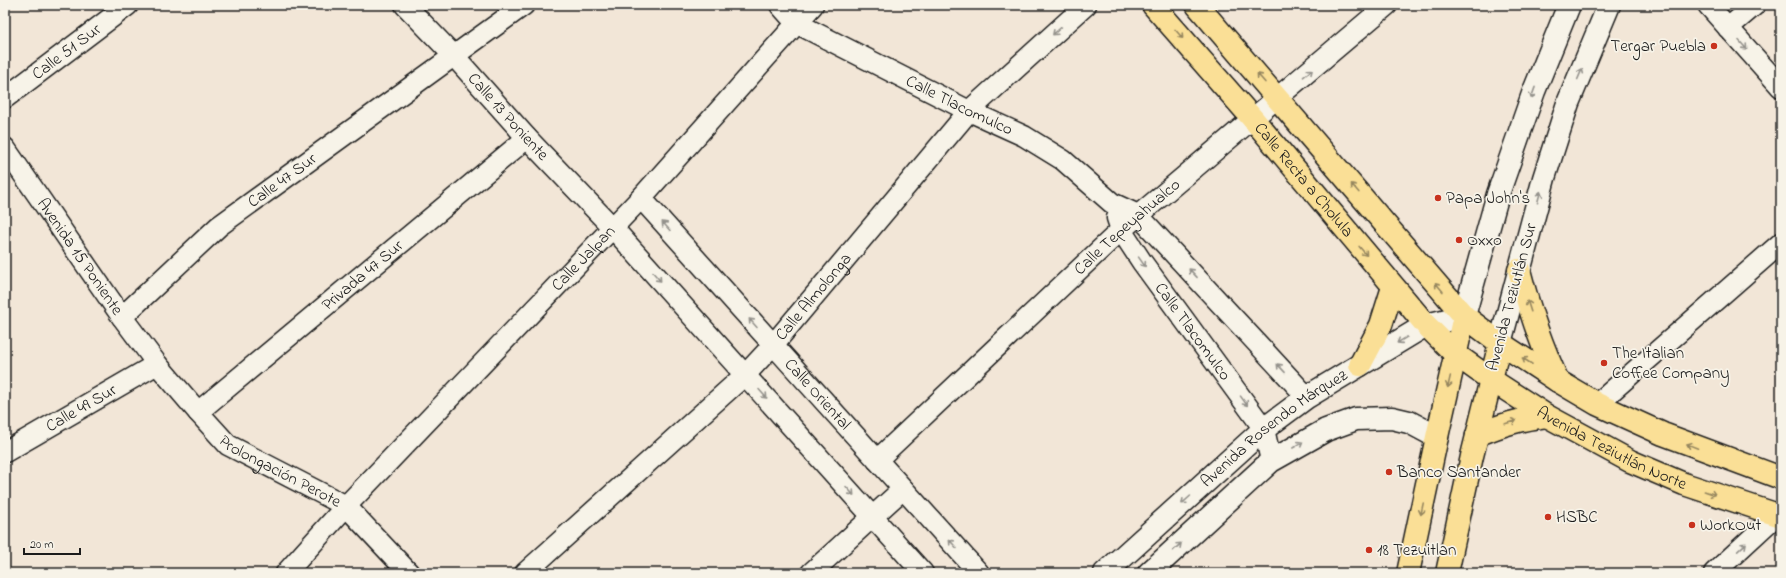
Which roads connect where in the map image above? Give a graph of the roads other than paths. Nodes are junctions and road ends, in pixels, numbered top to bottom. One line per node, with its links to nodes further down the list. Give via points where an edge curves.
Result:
1 (128, 5): 18 (street, Calle 51 Sur)
2 (405, 5): 16 (street, Calle 13 Poniente)
3 (524, 5): 16 (street, Calle 47 Sur)
4 (780, 5): 14 (street)
5 (813, 5): 14 (street, Calle Jalpan)
6 (1086, 5): 20 (street, Calle Almolonga, one-way to 20)
7 (1153, 5): 21 (main road, Calle Recta a Cholula, one-way to 21)
8 (1197, 5): 19 (main road, Calle Recta a Cholula, one-way to 8)
9 (1387, 5): 19 (street, Calle Tepeyahualco, one-way to 9)
10 (1569, 5): 32 (main road, one-way to 32, via 1534,91 1498,194)
11 (1609, 5): 30 (main road, Avenida Teziutlán Sur, one-way to 11, via 1568,103)
12 (1708, 5): 15 (street)
13 (1755, 5): 15 (street)
14 (796, 23): 20 (street, Calle Tlacomulco); 24 (street, Calle Jalpan)
15 (1728, 28): 17 (street, one-way to 17)
16 (454, 57): 22 (street, Calle 13 Poniente); 33 (street, Calle 47 Sur, via 219,226)
17 (1781, 88)
18 (5, 98)
19 (1278, 98): 21 (street, Calle Tepeyahualco); 32 (main road, Calle Recta a Cholula, one-way to 19)
20 (969, 111): 25 (street, Calle Tlacomulco, via 1024,136 1063,160); 36 (street, Calle Almolonga)
21 (1253, 119): 26 (street, Calle Tepeyahualco); 31 (main road, Calle Recta a Cholula, one-way to 31)
22 (527, 138): 27 (street, Calle 13 Poniente); 45 (street, Privada 47 Sur)
23 (5, 148): 33 (street, Avenida 15 Poniente)
24 (641, 198): 27 (street, Calle Jalpan); 36 (street, Calle Oriental, one-way to 24)
25 (1112, 203): 26 (street, Calle Tlacomulco); 28 (street, Calle Tlacomulco)
26 (1138, 215): 28 (street, Calle Tepeyahualco); 43 (street, Calle Tlacomulco, one-way to 26)
27 (612, 227): 40 (street, one-way to 40); 55 (street, Calle Jalpan)
28 (1121, 230): 47 (street, Calle Tlacomulco, one-way to 47); 51 (street, Calle Tepeyahualco)
29 (1781, 243): 44 (street)
30 (1519, 270): 35 (main road, Avenida Teziutlán Sur); 42 (main road, one-way to 30, via 1545,353)
31 (1393, 287): 34 (main road, Calle Recta a Cholula); 39 (main road, via 1381,326)
32 (1464, 316): 34 (main road, Avenida Rosendo Márquez); 35 (main road, Avenida Teziutlán Norte); 37 (main road)
33 (122, 317): 38 (street, Avenida 15 Poniente)
34 (1426, 325): 37 (main road, Calle Recta a Cholula); 39 (main road, Avenida Rosendo Márquez, one-way to 39)
35 (1500, 343): 41 (main road, Avenida Teziutlán Sur); 42 (main road, Avenida Teziutlán Norte, one-way to 35)
36 (773, 345): 40 (street, Calle Almolonga); 51 (street, Calle Oriental)
37 (1455, 354): 41 (main road, Avenida Teziutlán Norte); 49 (main road, one-way to 49)
38 (157, 364): 45 (street, Prolongación Perote); 50 (street, Calle 49 Sur)
39 (1360, 365): 43 (main road, Avenida Rosendo Márquez)
40 (746, 374): 57 (street, one-way to 57); 60 (street, Calle Almolonga)
41 (1490, 379): 46 (main road, Avenida Teziutlán Norte); 48 (main road, Avenida Teziutlán Sur)
42 (1558, 381): 44 (main road, Avenida Teziutlán Norte)
43 (1307, 397): 47 (main road, Avenida Rosendo Márquez)
44 (1597, 404): 53 (main road, Avenida Teziutlán Norte, one-way to 44, via 1670,437)
45 (198, 412): 55 (street, Prolongación Perote, via 228,446)
46 (1547, 416): 48 (main road, one-way to 46, via 1524,418); 56 (main road, Avenida Teziutlán Norte, one-way to 56, via 1630,461 1684,484)
47 (1264, 429): 52 (street, Calle Tlacomulco); 64 (main road, Avenida Rosendo Márquez, one-way to 64)
48 (1477, 435): 67 (main road, Avenida Teziutlán Sur)
49 (1437, 437): 52 (main road, Avenida Rosendo Márquez, one-way to 49, via 1326,430 1356,419 1392,418 1409,422); 66 (main road, one-way to 66)
50 (5, 452)
51 (877, 460): 54 (street, Calle Oriental)
52 (1271, 460): 65 (main road, Avenida Rosendo Márquez, one-way to 52)
53 (1781, 478)
54 (903, 489): 57 (street); 63 (street, Calle Oriental, one-way to 54)
55 (346, 506): 58 (street, Calle Jalpan); 59 (street, Prolongación Perote)
56 (1779, 514): 68 (street, one-way to 56)
57 (874, 517): 61 (street); 62 (street)
58 (286, 573)
59 (409, 573)
60 (525, 573)
61 (811, 573)
62 (923, 573)
63 (979, 573)
64 (1105, 573)
65 (1149, 573)
66 (1408, 573)
67 (1447, 573)
68 (1714, 573)

